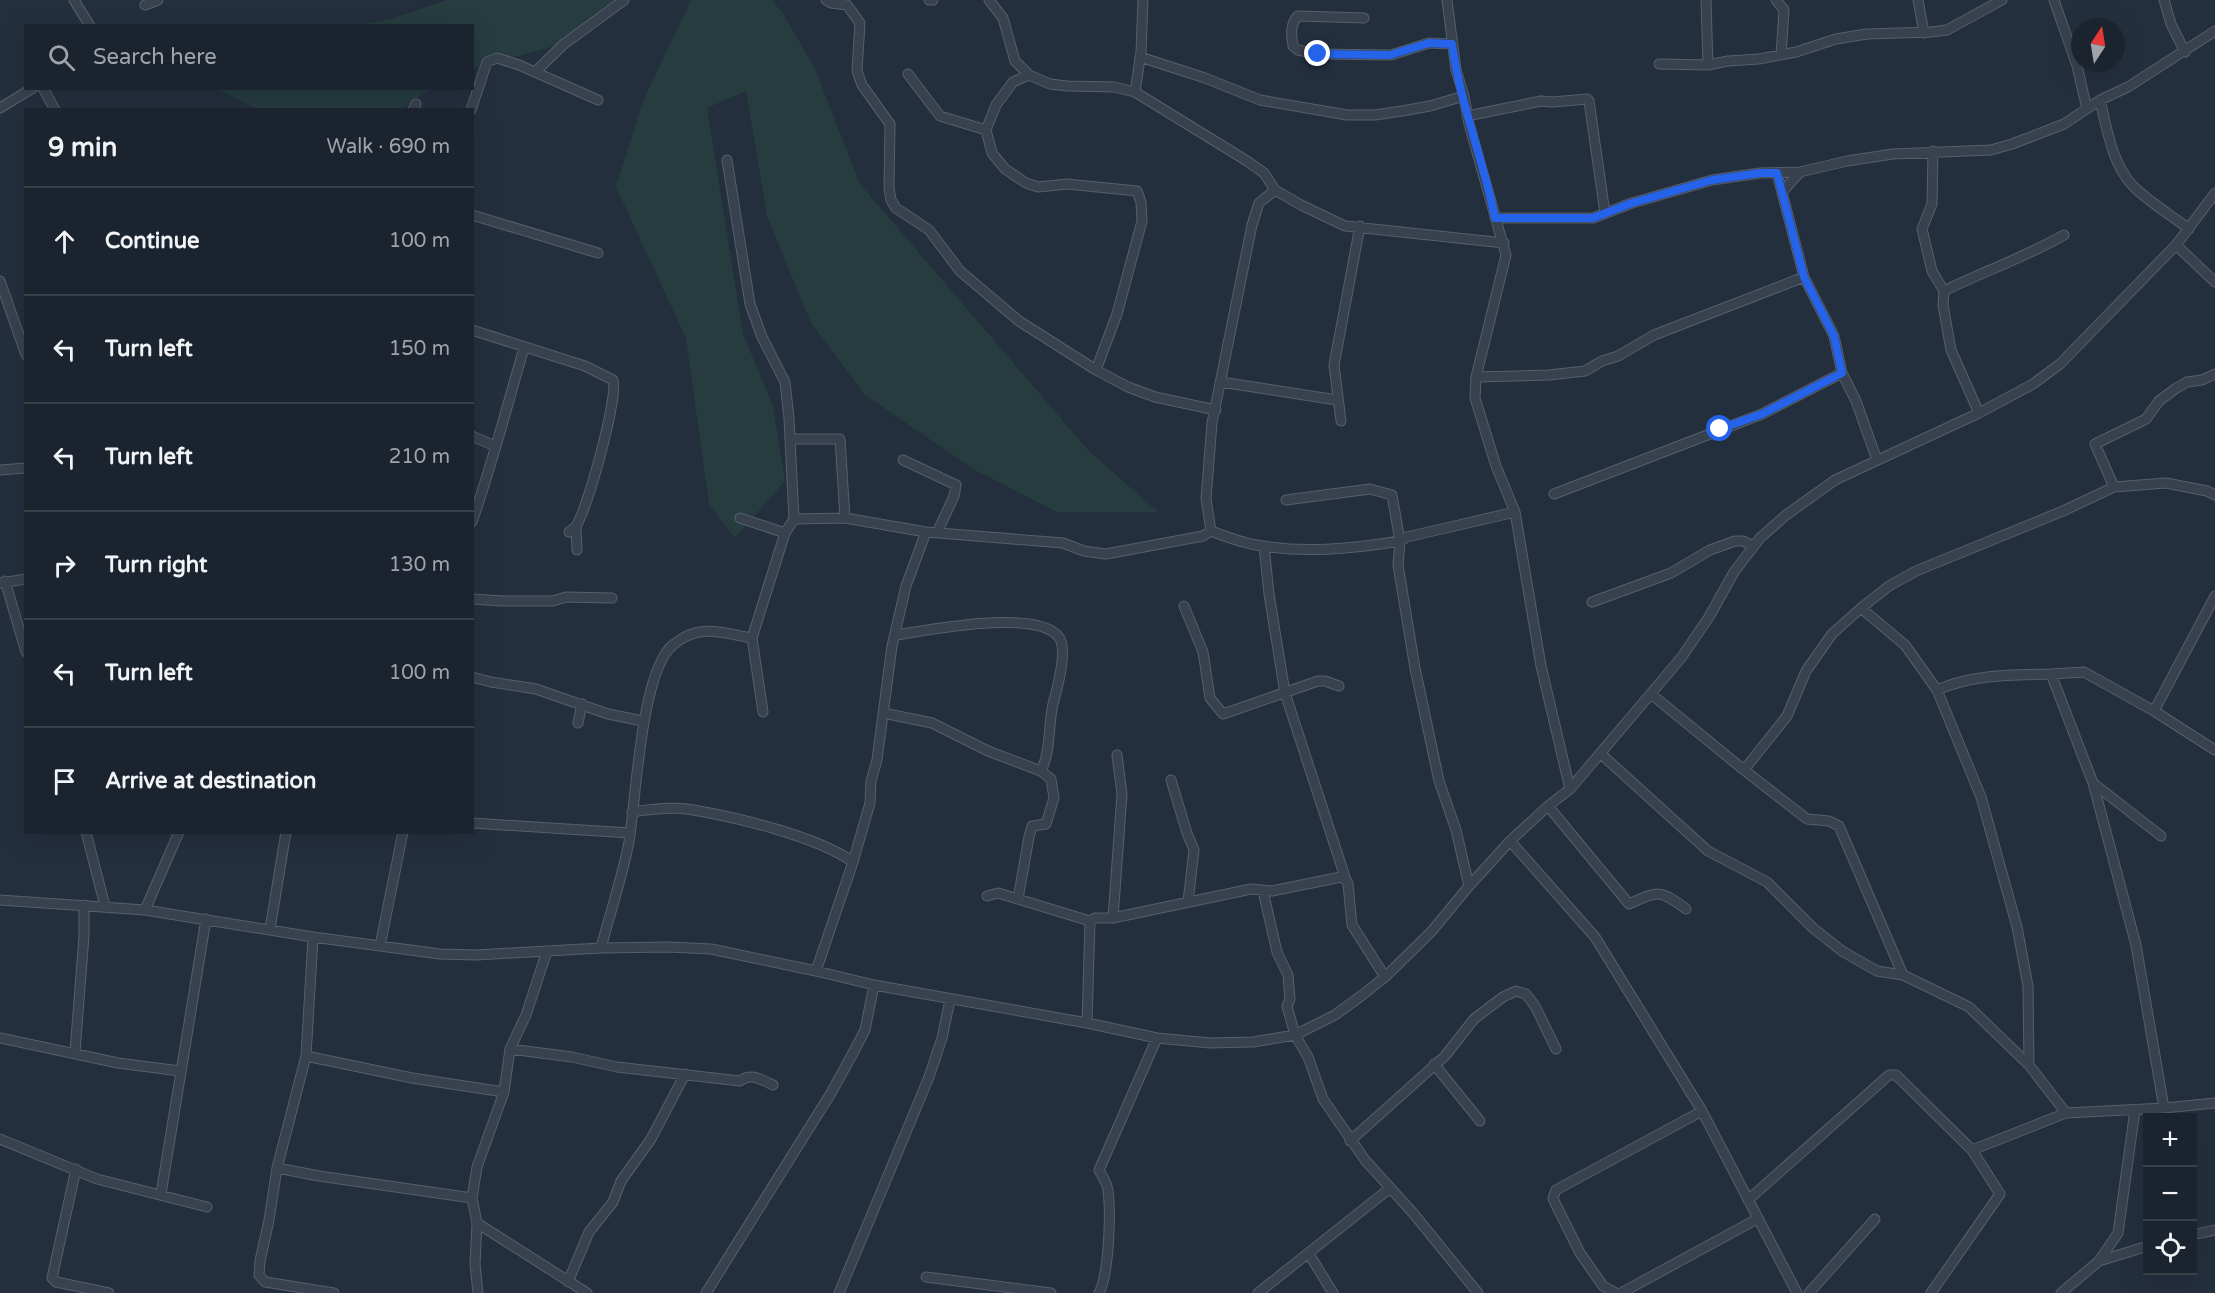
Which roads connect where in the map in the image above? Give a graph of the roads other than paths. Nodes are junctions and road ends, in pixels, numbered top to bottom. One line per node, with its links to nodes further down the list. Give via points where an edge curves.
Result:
1 (74, 0): 16 (street)
2 (158, 0): 14 (street)
3 (624, 0): 25 (street, via 564,44)
4 (826, 0): 63 (street, via 847,5 860,23 857,71 862,85 890,124 889,188 896,208 929,230 960,271 1019,321)
5 (989, 0): 27 (street, via 1003,18 1015,61)
6 (1143, 0): 22 (street)
7 (1447, 0): 19 (street)
8 (1706, 0): 24 (street)
9 (1776, 0): 21 (street, via 1784,10)
10 (1918, 0): 18 (street)
11 (2002, 0): 18 (street, via 1947,30)
12 (2054, 0): 37 (street)
13 (2164, 0): 20 (street)
14 (145, 5)
15 (1364, 18): 19 (street, via 1298,16 1291,29 1293,46 1318,54 1390,55 1429,43)
16 (89, 24)
17 (2215, 31): 20 (street)
18 (1924, 33): 21 (street, via 1867,34)
19 (1452, 44): 31 (street)
20 (2185, 51): 33 (street)
21 (1781, 55): 24 (street)
22 (1140, 57): 30 (street); 31 (street, via 1260,100 1347,115 1402,111)
23 (1659, 64): 24 (street)
24 (1708, 65)
25 (535, 72): 32 (street); 36 (street, via 492,59 487,62)
26 (908, 74): 39 (street, via 940,116)
27 (1029, 75): 30 (street, via 1050,84 1114,87); 39 (street, via 1013,82 996,105)
28 (30, 90): 34 (street)
29 (44, 90): 35 (street)
30 (1135, 92): 44 (street, via 1248,161 1264,173)
31 (1464, 96): 38 (street)
32 (598, 100)
33 (2100, 100): 37 (street); 51 (street, via 2111,147 2123,173 2133,186)
34 (0, 108)
35 (54, 108)
36 (472, 108)
37 (2087, 109): 40 (street, via 2064,124 1991,150)
38 (1467, 116): 47 (street, via 1541,101 1587,99); 49 (street)
39 (986, 130): 63 (street, via 992,153 1005,169 1026,183 1038,187 1067,184 1137,191 1142,221 1117,314)
40 (1934, 151): 42 (street, via 1859,159); 59 (street, via 1932,204 1922,229 1932,271)
41 (727, 160): 73 (street, via 750,304 785,382)
42 (1800, 172): 43 (street); 45 (street)
43 (1777, 173): 45 (street); 47 (street, via 1712,180)
44 (1275, 190): 50 (street, via 1345,226); 67 (street, via 1259,203 1252,225)
45 (1782, 192): 56 (street)
46 (2215, 193): 51 (street)
47 (1605, 213): 49 (street, via 1585,219)
48 (474, 216): 55 (street)
49 (1495, 218): 53 (street)
50 (1359, 226): 53 (street); 68 (street, via 1334,365)
51 (2188, 229): 54 (street)
52 (2064, 235): 59 (street)
53 (1504, 243): 66 (street, via 1506,255)
54 (2176, 245): 58 (street); 70 (street, via 2060,364 2033,384)
55 (598, 253)
56 (1804, 277): 64 (street, via 1834,336); 66 (street, via 1654,335 1585,371)
57 (0, 281): 62 (street)
58 (2215, 282)
59 (1944, 291): 70 (street, via 1952,350)
60 (474, 331): 61 (street)
61 (524, 348): 74 (street); 95 (street, via 585,366 615,383 587,501 572,529)
62 (24, 349)
63 (1096, 370): 69 (street, via 1155,397)
64 (1842, 373): 76 (street); 80 (street, via 1762,414)
65 (2215, 374): 79 (street, via 2187,382 2159,401 2146,419 2095,444)
66 (1476, 377): 83 (street, via 1475,398)
67 (1221, 382): 68 (street); 69 (street)
68 (1337, 400): 71 (street)
69 (1216, 410): 88 (street, via 1206,499)
70 (1979, 412): 76 (street)
71 (1341, 421)
72 (474, 437): 74 (street)
73 (790, 439): 86 (street); 87 (street, via 840,439)
74 (495, 446): 84 (street)
75 (903, 460): 91 (street, via 956,485)
76 (1877, 460): 94 (street, via 1823,488)
77 (24, 468): 78 (street)
78 (0, 470)
79 (2114, 487): 81 (street, via 2166,483); 103 (street, via 1916,571)
80 (1554, 494)
81 (2215, 495)
82 (1286, 500): 92 (street, via 1370,489 1392,495)
83 (1515, 512): 92 (street); 126 (street, via 1541,666)
84 (474, 516)
85 (740, 518): 90 (street)
86 (794, 519): 87 (street); 90 (street)
87 (845, 519): 89 (street)
88 (1211, 531): 91 (street, via 1203,537 1106,554 1063,543); 93 (street)
89 (926, 532): 91 (street); 104 (street, via 906,586)
90 (785, 533): 105 (street)
91 (937, 533)
92 (1401, 541): 93 (street, via 1335,550); 139 (street, via 1398,565 1419,689 1439,781)
93 (1264, 546): 111 (street)
94 (1753, 546): 101 (street, via 1735,541 1710,550 1671,573); 112 (street, via 1692,642)
95 (577, 550)
96 (24, 579): 97 (street)
97 (3, 582): 106 (street)
98 (2215, 596): 114 (street)
99 (612, 598): 100 (street)
100 (474, 599)
101 (1592, 602)
102 (1184, 606): 111 (street, via 1203,652 1210,698 1218,710 1223,714)
103 (1861, 608): 110 (street, via 1905,645); 122 (street, via 1832,634 1806,671 1787,716)
104 (896, 634): 116 (street); 123 (street, via 1008,622 1044,628 1058,636 1063,646 1046,761)
105 (752, 638): 115 (street); 117 (street, via 703,630 674,643 661,661)
106 (24, 646)
107 (2051, 674): 110 (street, via 1982,677); 114 (street, via 2084,672); 125 (street)
108 (474, 678): 113 (street, via 536,688)
109 (1339, 686): 111 (street, via 1318,681)
110 (1937, 690): 171 (street, via 1981,797 2017,927 2028,986)
111 (1285, 693): 138 (street)
112 (1651, 694): 120 (street); 122 (street)
113 (582, 704): 117 (street); 118 (street)
114 (2154, 711): 119 (street)
115 (763, 712)
116 (884, 713): 123 (street, via 932,723 988,751); 137 (street, via 870,803)
117 (643, 721): 128 (street)
118 (578, 723)
119 (2215, 750)
120 (1602, 754): 126 (street); 158 (street, via 1708,851 1767,882 1842,951 1877,971)
121 (1117, 755): 149 (street, via 1122,794)
122 (1744, 770): 158 (street, via 1808,819 1839,826)
123 (1041, 771): 142 (street, via 1051,779 1054,798 1046,824 1032,826)
124 (1171, 780): 144 (street, via 1194,850)
125 (2093, 783): 135 (street); 177 (street, via 2136,945)
126 (1570, 789): 127 (street)
127 (1548, 806): 136 (street); 147 (street, via 1629,904 1653,893 1668,895)
128 (632, 812): 130 (street); 137 (street, via 686,809 772,828 833,850)
129 (474, 823): 130 (street)
130 (630, 833): 155 (street)
131 (87, 834): 146 (street)
132 (177, 834): 148 (street)
133 (286, 834): 152 (street)
134 (403, 834): 154 (street)
135 (2161, 836)
136 (1510, 841): 139 (street); 179 (street, via 1595,936)
137 (853, 862): 157 (street)
138 (1346, 880): 140 (street, via 1337,877); 159 (street, via 1352,925)
139 (1469, 886): 159 (street, via 1431,932)
140 (1263, 891): 144 (street, via 1251,889); 163 (street, via 1277,952 1288,975 1287,1006)
141 (987, 896): 142 (street, via 998,893)
142 (1018, 899): 151 (street)
143 (0, 900): 145 (street)
144 (1188, 902): 149 (street)
145 (84, 905): 146 (street); 168 (street)
146 (105, 906): 148 (street)
147 (1686, 909)
148 (145, 910): 150 (street)
149 (1113, 918): 151 (street)
150 (206, 919): 152 (street); 172 (street)
151 (1090, 921): 162 (street)
152 (270, 929): 153 (street)
153 (313, 937): 154 (street); 169 (street)
154 (380, 946): 156 (street, via 440,954)
155 (601, 948): 156 (street); 157 (street, via 711,949)
156 (547, 951): 166 (street)
157 (816, 971): 160 (street)
158 (1903, 975): 171 (street, via 1969,1007)
159 (1385, 977): 163 (street, via 1335,1016)
160 (874, 985): 161 (street); 207 (street, via 865,1030 853,1053)
161 (951, 1000): 162 (street); 208 (street, via 929,1077)
162 (1087, 1023): 165 (street)
163 (1295, 1035): 165 (street, via 1210,1043); 183 (street, via 1308,1057 1323,1099)
164 (0, 1038): 168 (street)
165 (1157, 1038): 210 (street, via 1099,1170 1108,1189 1107,1267)
166 (510, 1049): 173 (street); 175 (street)
167 (1556, 1049): 170 (street, via 1535,1006 1526,994 1516,991 1474,1019)
168 (75, 1052): 172 (street, via 118,1063)
169 (306, 1056): 175 (street); 186 (street)
170 (1434, 1064): 181 (street); 183 (street)
171 (2029, 1065): 180 (street)
172 (180, 1071): 188 (street)
173 (684, 1074): 174 (street, via 740,1081 746,1076 755,1077); 201 (street, via 651,1139 621,1181 613,1202 589,1232)
174 (773, 1085)
175 (504, 1092): 189 (street, via 477,1167)
176 (2215, 1103): 177 (street)
177 (2164, 1108): 178 (street)
178 (2134, 1110): 180 (street); 199 (street, via 2118,1233)
179 (1702, 1111): 190 (street); 214 (street, via 1554,1193 1555,1203 1580,1253 1603,1286)
180 (2066, 1113): 184 (street)
181 (1480, 1121)
182 (0, 1139): 185 (street)
183 (1350, 1141): 187 (street)
184 (1972, 1150): 190 (street, via 1896,1075 1889,1075); 218 (street, via 2000,1194)
185 (76, 1168): 188 (street, via 97,1179); 203 (street, via 52,1278)
186 (277, 1168): 189 (street); 204 (street, via 259,1275 265,1282)
187 (1389, 1189): 198 (street); 213 (street)
188 (161, 1194): 191 (street)
189 (472, 1198): 194 (street)
190 (1748, 1200): 193 (street)
191 (207, 1207)
192 (1875, 1219): 217 (street)
193 (1757, 1220): 215 (street); 216 (street)
194 (477, 1223): 201 (street); 205 (street)
195 (2215, 1230): 196 (street)
196 (2197, 1234)
197 (2143, 1248): 199 (street)
198 (1309, 1254): 211 (street); 212 (street)
199 (2099, 1261): 219 (street)
200 (926, 1277): 202 (street)
201 (568, 1282): 206 (street)
202 (1021, 1292): 209 (street)
203 (109, 1293)
204 (334, 1293)
205 (478, 1293)
206 (587, 1293)
207 (706, 1293)
208 (839, 1293)
209 (1051, 1293)
210 (1099, 1293)
211 (1258, 1293)
212 (1333, 1293)
213 (1478, 1293)
214 (1616, 1293)
215 (1622, 1293)
216 (1797, 1293)
217 (1809, 1293)
218 (1931, 1293)
219 (2061, 1293)

